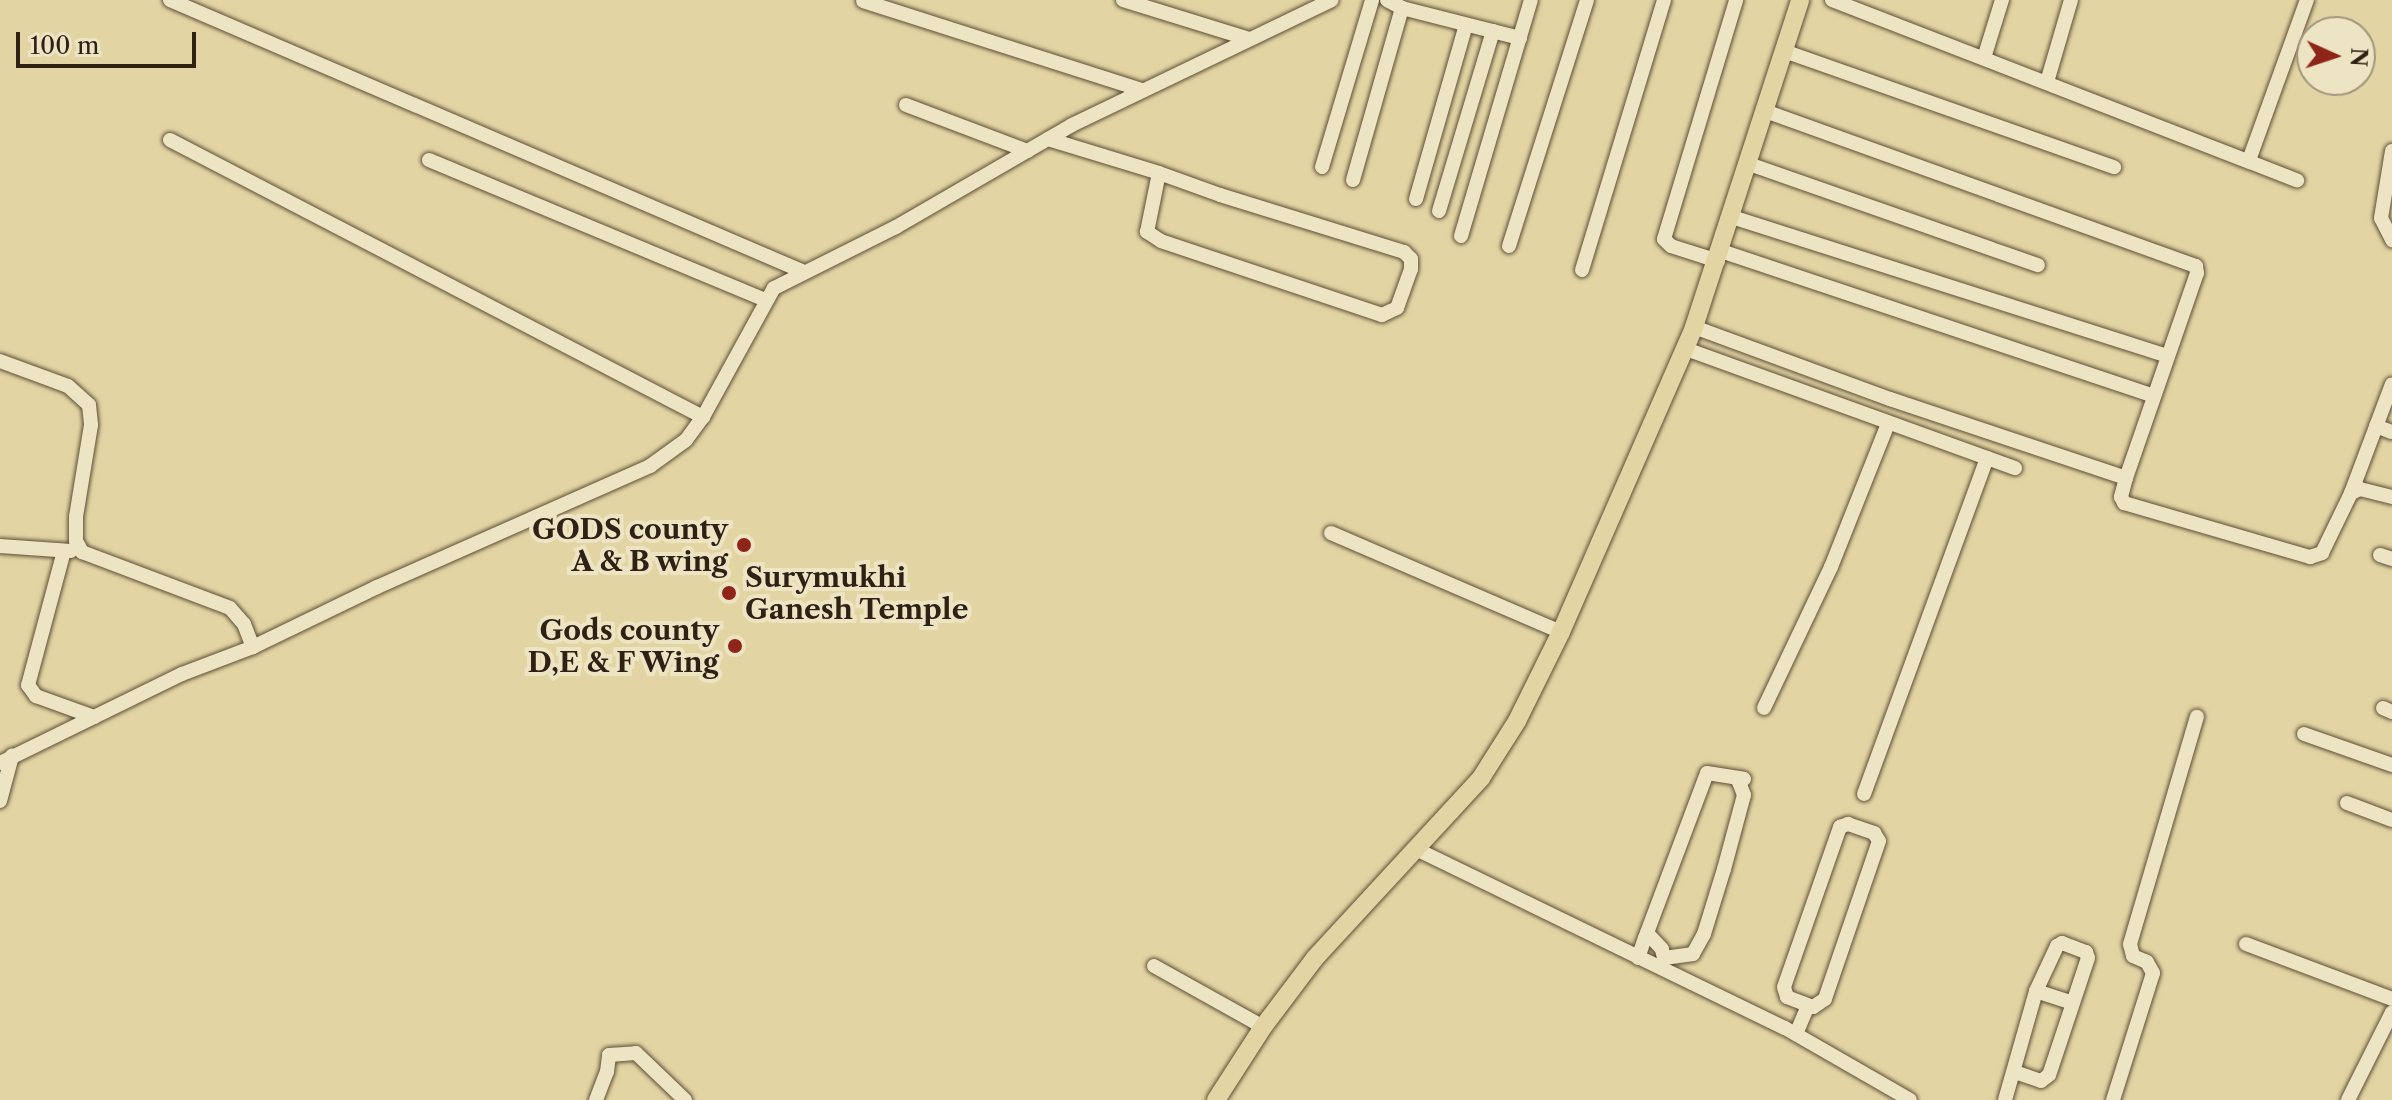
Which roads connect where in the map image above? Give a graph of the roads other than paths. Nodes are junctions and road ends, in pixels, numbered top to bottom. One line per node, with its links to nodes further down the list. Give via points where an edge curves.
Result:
1 (170, 0): 48 (street)
2 (1123, 0): 20 (street)
3 (1329, 0): 20 (street)
4 (1372, 0): 34 (street)
5 (1387, 0): 16 (street)
6 (1531, 0): 19 (street)
7 (1587, 0): 44 (street)
8 (1664, 0): 47 (street)
9 (1736, 0): 45 (street, via 1664,239 1671,246)
10 (1800, 0): 21 (main road)
11 (1832, 0): 22 (street)
12 (2002, 0): 22 (street)
13 (2071, 0): 23 (street)
14 (2307, 0): 32 (street)
15 (863, 1): 24 (street)
16 (1402, 8): 17 (street); 37 (street)
17 (1466, 25): 18 (street); 39 (street)
18 (1493, 31): 19 (street); 40 (street)
19 (1520, 38): 42 (street)
20 (1249, 39): 24 (street)
21 (1784, 51): 26 (main road); 35 (street)
22 (1984, 58): 23 (street)
23 (2047, 82): 32 (street)
24 (1142, 90): 27 (street)
25 (906, 105): 29 (street)
26 (1765, 111): 33 (main road); 52 (street, via 2190,261 2197,273)
27 (1048, 139): 29 (street); 36 (street)
28 (170, 140): 56 (street)
29 (1028, 151): 48 (street, via 896,227)
30 (2392, 151): 43 (street, via 2381,218)
31 (429, 160): 49 (street)
32 (2249, 160): 38 (street)
33 (1749, 164): 41 (main road); 46 (street)
34 (1322, 167)
35 (2114, 167)
36 (1159, 173): 36 (street, via 1147,232 1161,241 1382,315 1397,308 1411,269 1404,252)
37 (1353, 180)
38 (2297, 180)
39 (1416, 199)
40 (1439, 211)
41 (1732, 217): 45 (main road); 52 (street)
42 (1461, 236)
43 (2392, 240)
44 (1509, 246)
45 (1720, 256): 50 (main road); 55 (street)
46 (2038, 265)
47 (1582, 270)
48 (804, 272): 49 (street, via 774,288)
49 (765, 300): 56 (street)
50 (1694, 327): 51 (main road); 62 (street)
51 (1686, 349): 57 (street); 69 (main road)
52 (2167, 356): 55 (street)
53 (0, 361): 68 (street, via 68,386 89,405 91,425 76,517 76,541)
54 (2392, 384): 58 (street)
55 (2152, 395): 62 (street)
56 (703, 417): 70 (street, via 686,440 650,466)
57 (1888, 424): 60 (street); 71 (street, via 1831,567)
58 (2376, 426): 59 (street); 63 (street)
59 (2392, 432)
60 (1987, 458): 61 (street); 77 (street)
61 (2015, 468)
62 (2126, 478): 63 (street, via 2124,503 2310,557 2322,553)
63 (2351, 493): 64 (street, via 2360,489)
64 (2392, 497)
65 (1331, 533): 69 (street)
66 (0, 546): 67 (street)
67 (64, 551): 68 (street); 72 (street, via 28,685 36,696)
68 (82, 552): 70 (street, via 220,603 239,615)
69 (1561, 632): 81 (main road, via 1517,721 1481,778)
70 (253, 647): 72 (street)
71 (1764, 708)
72 (94, 717): 75 (street)
73 (2197, 717): 99 (street, via 2130,944 2133,956 2147,962 2153,973)
74 (2304, 734): 76 (street)
75 (6, 760): 78 (street)
76 (2392, 765)
77 (1864, 794)
78 (0, 801)
79 (2347, 803): 80 (street)
80 (2392, 820)
81 (1416, 849): 84 (street); 91 (main road, via 1315,958)
82 (1647, 933): 82 (street, via 1664,958 1693,954 1724,869 1744,795 1739,782 1744,779 1708,772); 84 (street)
83 (2246, 944): 87 (street)
84 (1638, 958): 92 (street)
85 (1154, 966): 91 (street)
86 (2036, 991): 88 (street); 88 (street, via 2062,943 2087,954); 93 (street)
87 (2392, 999)
88 (2072, 1003): 93 (street, via 2046,1079)
89 (1803, 1004): 89 (street, via 1787,997 1784,987 1840,827 1848,824 1874,833 1879,841 1825,999 1819,1006); 92 (street)
90 (2392, 1012): 100 (street)
91 (1263, 1027): 96 (main road)
92 (1791, 1031): 97 (street)
93 (2015, 1072): 98 (street)
94 (596, 1100): 95 (street, via 609,1055 636,1053)
95 (685, 1100)
96 (1216, 1100)
97 (1910, 1100)
98 (2005, 1100)
99 (2113, 1100)
100 (2348, 1100)

